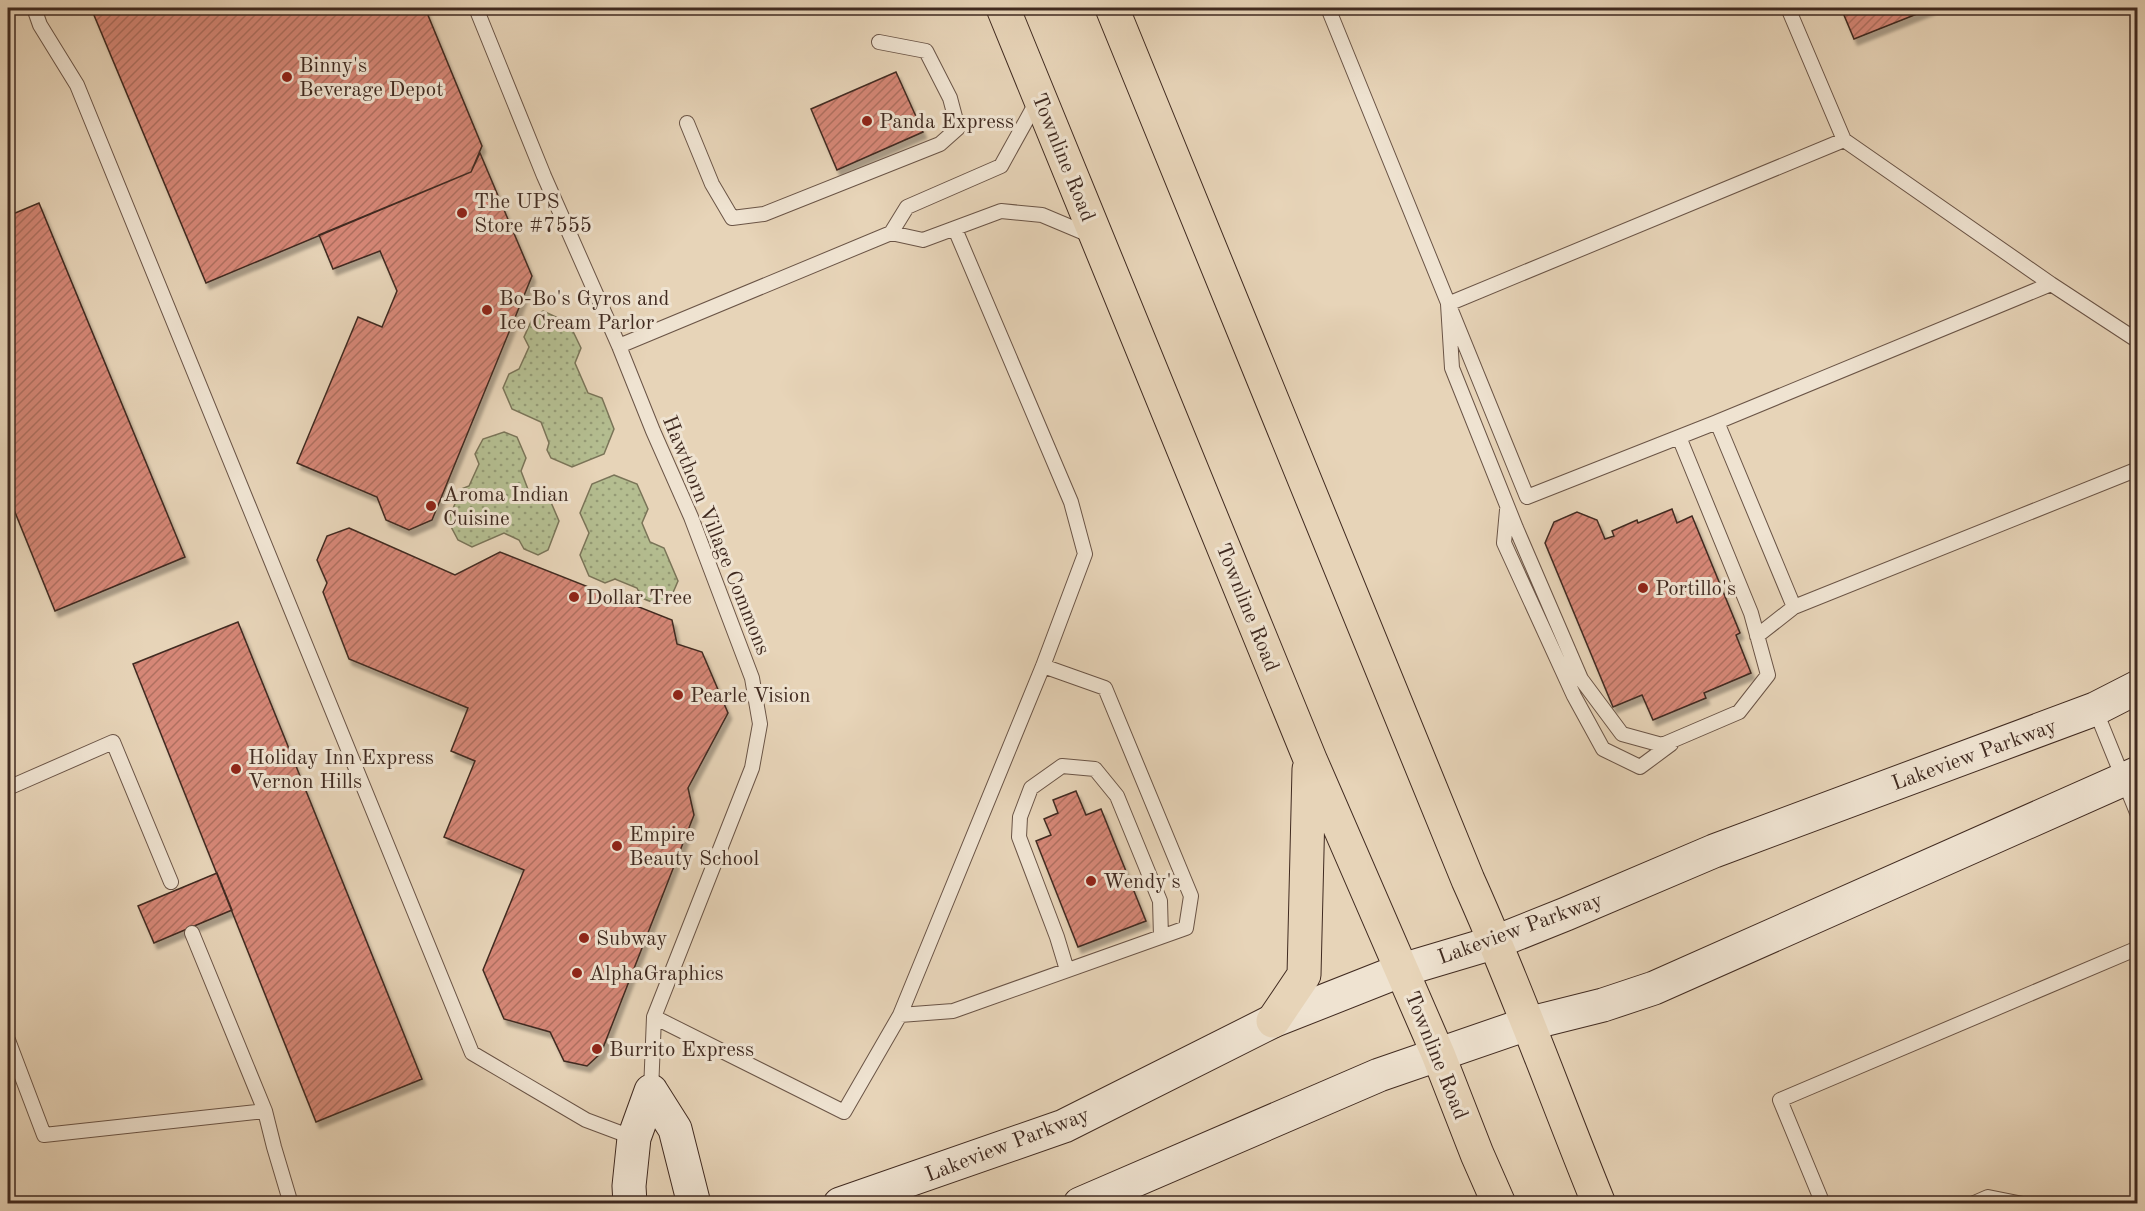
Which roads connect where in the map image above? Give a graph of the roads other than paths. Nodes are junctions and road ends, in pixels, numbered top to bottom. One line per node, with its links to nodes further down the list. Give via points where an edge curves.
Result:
1 (34, 8): 47 (lane, via 77,85 472,1053 586,1120)
2 (476, 8): 17 (lane, Hawthorn Village Commons)
3 (1003, 8): 8 (main road, Townline Road)
4 (1112, 8): 35 (main road)
5 (1328, 8): 15 (lane)
6 (1788, 8): 10 (lane)
7 (879, 42): 9 (lane, via 926,51 951,98 958,128 940,144 764,214 732,218 712,184)
8 (1040, 97): 12 (lane, via 1001,166 907,207); 13 (main road, Townline Road)
9 (687, 123)
10 (1844, 140): 14 (lane); 15 (lane)
11 (955, 229): 12 (lane, via 923,240); 13 (lane, via 1001,211 1042,215); 24 (lane, via 1071,502 1085,554)
12 (891, 233): 17 (lane)
13 (1097, 238): 28 (main road, Townline Road)
14 (2050, 284): 16 (lane); 18 (lane)
15 (1448, 304): 19 (lane, via 1527,497); 21 (lane, via 1452,368)
16 (2138, 341)
17 (619, 346): 40 (lane, Hawthorn Village Commons, via 691,517 752,678 760,724 752,768)
18 (1717, 422): 19 (lane); 22 (lane)
19 (1679, 437): 23 (lane)
20 (2138, 469): 22 (lane)
21 (1507, 505): 27 (lane, via 1581,679 1601,707 1622,734 1662,745); 27 (lane, via 1504,543 1602,749 1640,767)
22 (1794, 607): 23 (lane)
23 (1757, 636): 27 (lane, via 1768,675 1739,712)
24 (1043, 666): 34 (lane, via 1105,688 1191,896 1186,928); 39 (lane)
25 (2138, 687): 26 (street, Lakeview Parkway)
26 (2095, 709): 29 (lane); 35 (street, Lakeview Parkway, via 1714,851)
27 (1680, 738)
28 (1310, 759): 38 (main road, Townline Road); 41 (main road, via 1304,975)
29 (2130, 776): 31 (lane); 42 (street, via 1654,988)
30 (8, 788): 32 (lane, via 113,742)
31 (2138, 815)
32 (171, 882)
33 (192, 933): 46 (lane)
34 (1161, 937): 37 (lane); 37 (lane, via 1160,901 1117,796 1095,769 1062,766 1031,788 1020,817 1019,837)
35 (1496, 942): 38 (street, Lakeview Parkway); 42 (main road)
36 (2138, 948): 55 (lane, via 1780,1100)
37 (1067, 970): 39 (lane, via 952,1011)
38 (1402, 970): 41 (street, Lakeview Parkway); 44 (main road, Townline Road)
39 (900, 1015): 40 (lane, via 844,1112)
40 (654, 1017): 45 (lane, Hawthorn Village Commons)
41 (1273, 1021): 51 (street, Lakeview Parkway, via 1064,1126)
42 (1527, 1024): 44 (street); 54 (main road)
43 (8, 1040): 46 (lane, via 44,1135)
44 (1438, 1054): 52 (street, via 1379,1075); 53 (main road, Townline Road)
45 (651, 1091): 47 (street); 50 (street, via 675,1129)
46 (265, 1111): 48 (lane)
47 (634, 1138): 49 (street)
48 (291, 1203)
49 (630, 1203)
50 (694, 1203)
51 (840, 1203)
52 (1080, 1203)
53 (1499, 1203)
54 (1599, 1203)
55 (1823, 1203)
56 (1972, 1203): 57 (lane, via 1988,1197)
57 (2023, 1203)

